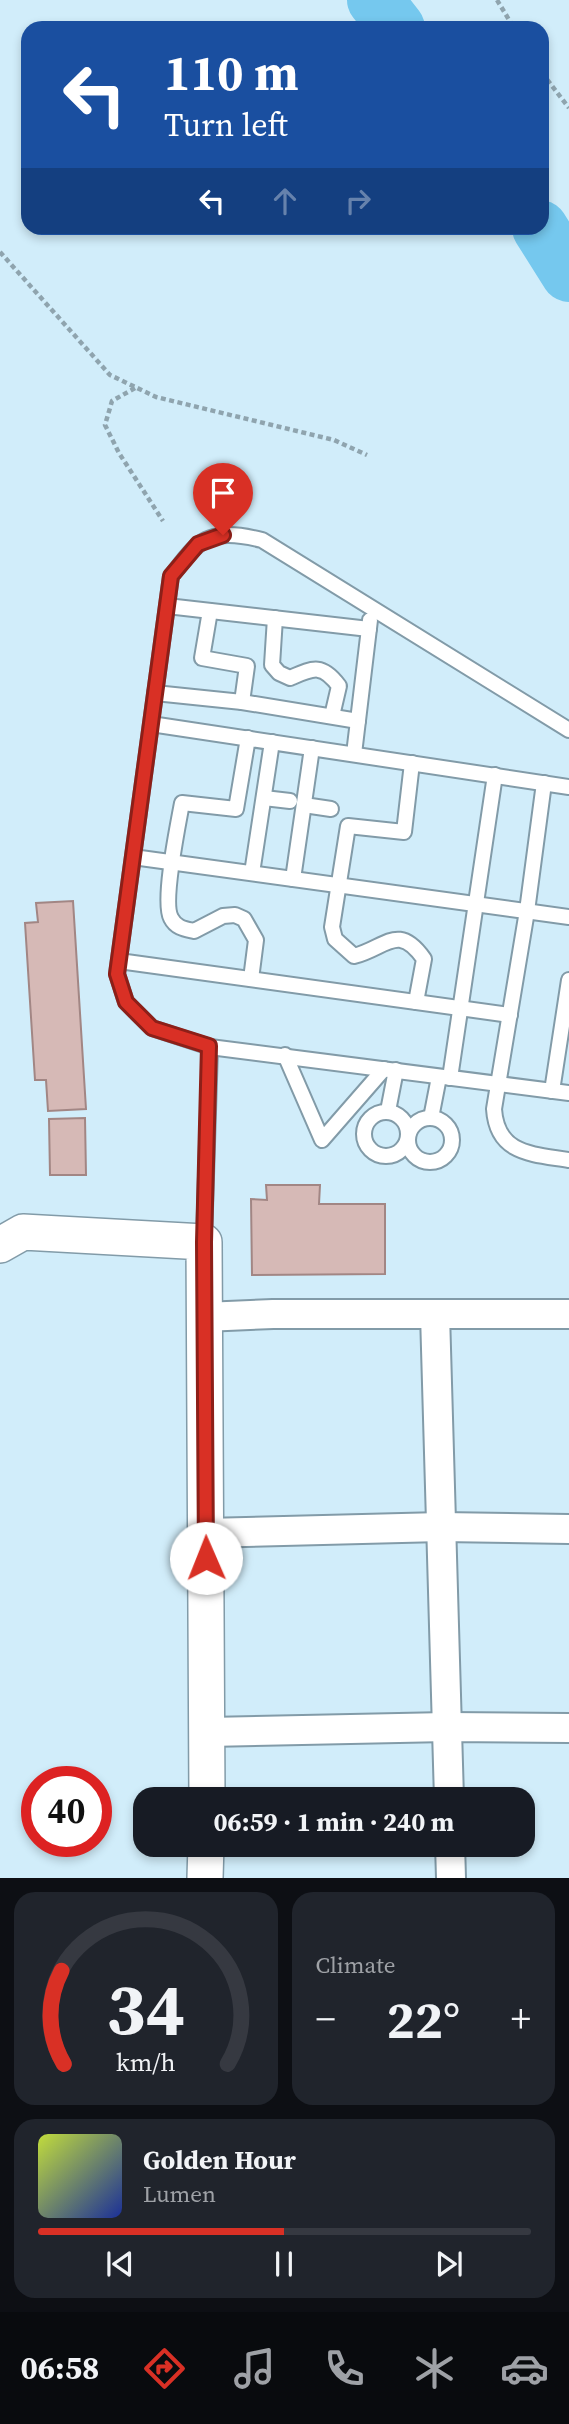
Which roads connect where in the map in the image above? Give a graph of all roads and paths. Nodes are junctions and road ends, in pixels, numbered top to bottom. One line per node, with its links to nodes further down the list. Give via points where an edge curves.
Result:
1 (497, 0): 2 (path)
2 (510, 21)
3 (549, 82): 4 (path)
4 (569, 108)
5 (0, 252): 6 (path, via 110,375)
6 (136, 388): 7 (path, via 156,397 334,440); 8 (path, via 112,401 105,425)
7 (367, 455)
8 (163, 521)
9 (167, 606): 10 (lane, via 171,576 198,544 223,535 262,540); 11 (lane); 14 (lane)
10 (371, 608): 13 (lane); 19 (lane)
11 (210, 611): 12 (lane); 15 (lane, via 202,658 247,666)
12 (275, 618): 13 (lane); 16 (lane, via 272,665 290,678 312,668 326,671 339,686)
13 (369, 629): 17 (lane)
14 (155, 693): 15 (lane); 18 (lane)
15 (242, 702): 16 (lane)
16 (332, 716): 17 (lane)
17 (358, 721): 23 (lane)
18 (151, 724): 20 (lane); 31 (lane)
19 (569, 730)
20 (248, 738): 21 (lane); 32 (lane, via 236,809 181,803)
21 (272, 742): 22 (lane); 28 (lane)
22 (312, 748): 23 (lane); 29 (lane)
23 (354, 754): 24 (lane)
24 (412, 763): 25 (lane); 35 (lane, via 404,832 348,826)
25 (495, 775): 26 (lane); 36 (lane)
26 (544, 783): 27 (lane); 37 (lane)
27 (569, 786)
28 (264, 798): 29 (lane); 33 (lane)
29 (297, 803): 30 (lane); 34 (lane)
30 (331, 809)
31 (133, 857): 32 (lane); 39 (lane)
32 (173, 862): 33 (lane); 40 (lane, via 167,902 171,918 180,929 194,932 223,916 244,919 256,940)
33 (252, 873): 34 (lane)
34 (293, 879): 35 (lane)
35 (340, 885): 36 (lane); 43 (lane, via 332,927 335,939 354,956 393,939 405,940 417,949 424,959)
36 (476, 904): 37 (lane); 44 (lane)
37 (527, 911): 38 (lane); 45 (lane)
38 (569, 917)
39 (119, 961): 40 (lane); 46 (lane, via 117,974 126,1002 152,1028)
40 (251, 979): 43 (lane)
41 (569, 980): 42 (lane)
42 (568, 996): 51 (lane)
43 (416, 1002): 44 (lane)
44 (460, 1008): 45 (lane); 49 (lane)
45 (510, 1015): 50 (lane)
46 (209, 1046): 47 (lane); 56 (lane)
47 (285, 1055): 48 (lane); 48 (lane, via 322,1140)
48 (390, 1069): 49 (lane); 53 (lane)
49 (445, 1077): 50 (lane); 54 (lane)
50 (498, 1085): 51 (lane); 55 (lane, via 494,1109 502,1137 520,1152)
51 (552, 1091): 52 (lane)
52 (569, 1093)
53 (388, 1111)
54 (431, 1118)
55 (569, 1160)
56 (204, 1242): 57 (street, via 23,1232); 60 (street)
57 (0, 1245)
58 (435, 1314): 59 (street); 60 (street); 61 (street)
59 (569, 1314)
60 (204, 1317): 63 (street)
61 (441, 1527): 62 (street); 63 (street); 64 (street)
62 (569, 1529)
63 (205, 1533): 66 (street)
64 (447, 1727): 65 (street); 66 (street); 68 (street)
65 (569, 1728)
66 (208, 1732): 67 (street)
67 (207, 1787)
68 (449, 1787)
69 (206, 1857): 71 (street)
70 (450, 1857): 72 (street)
71 (205, 1878)
72 (451, 1878)

